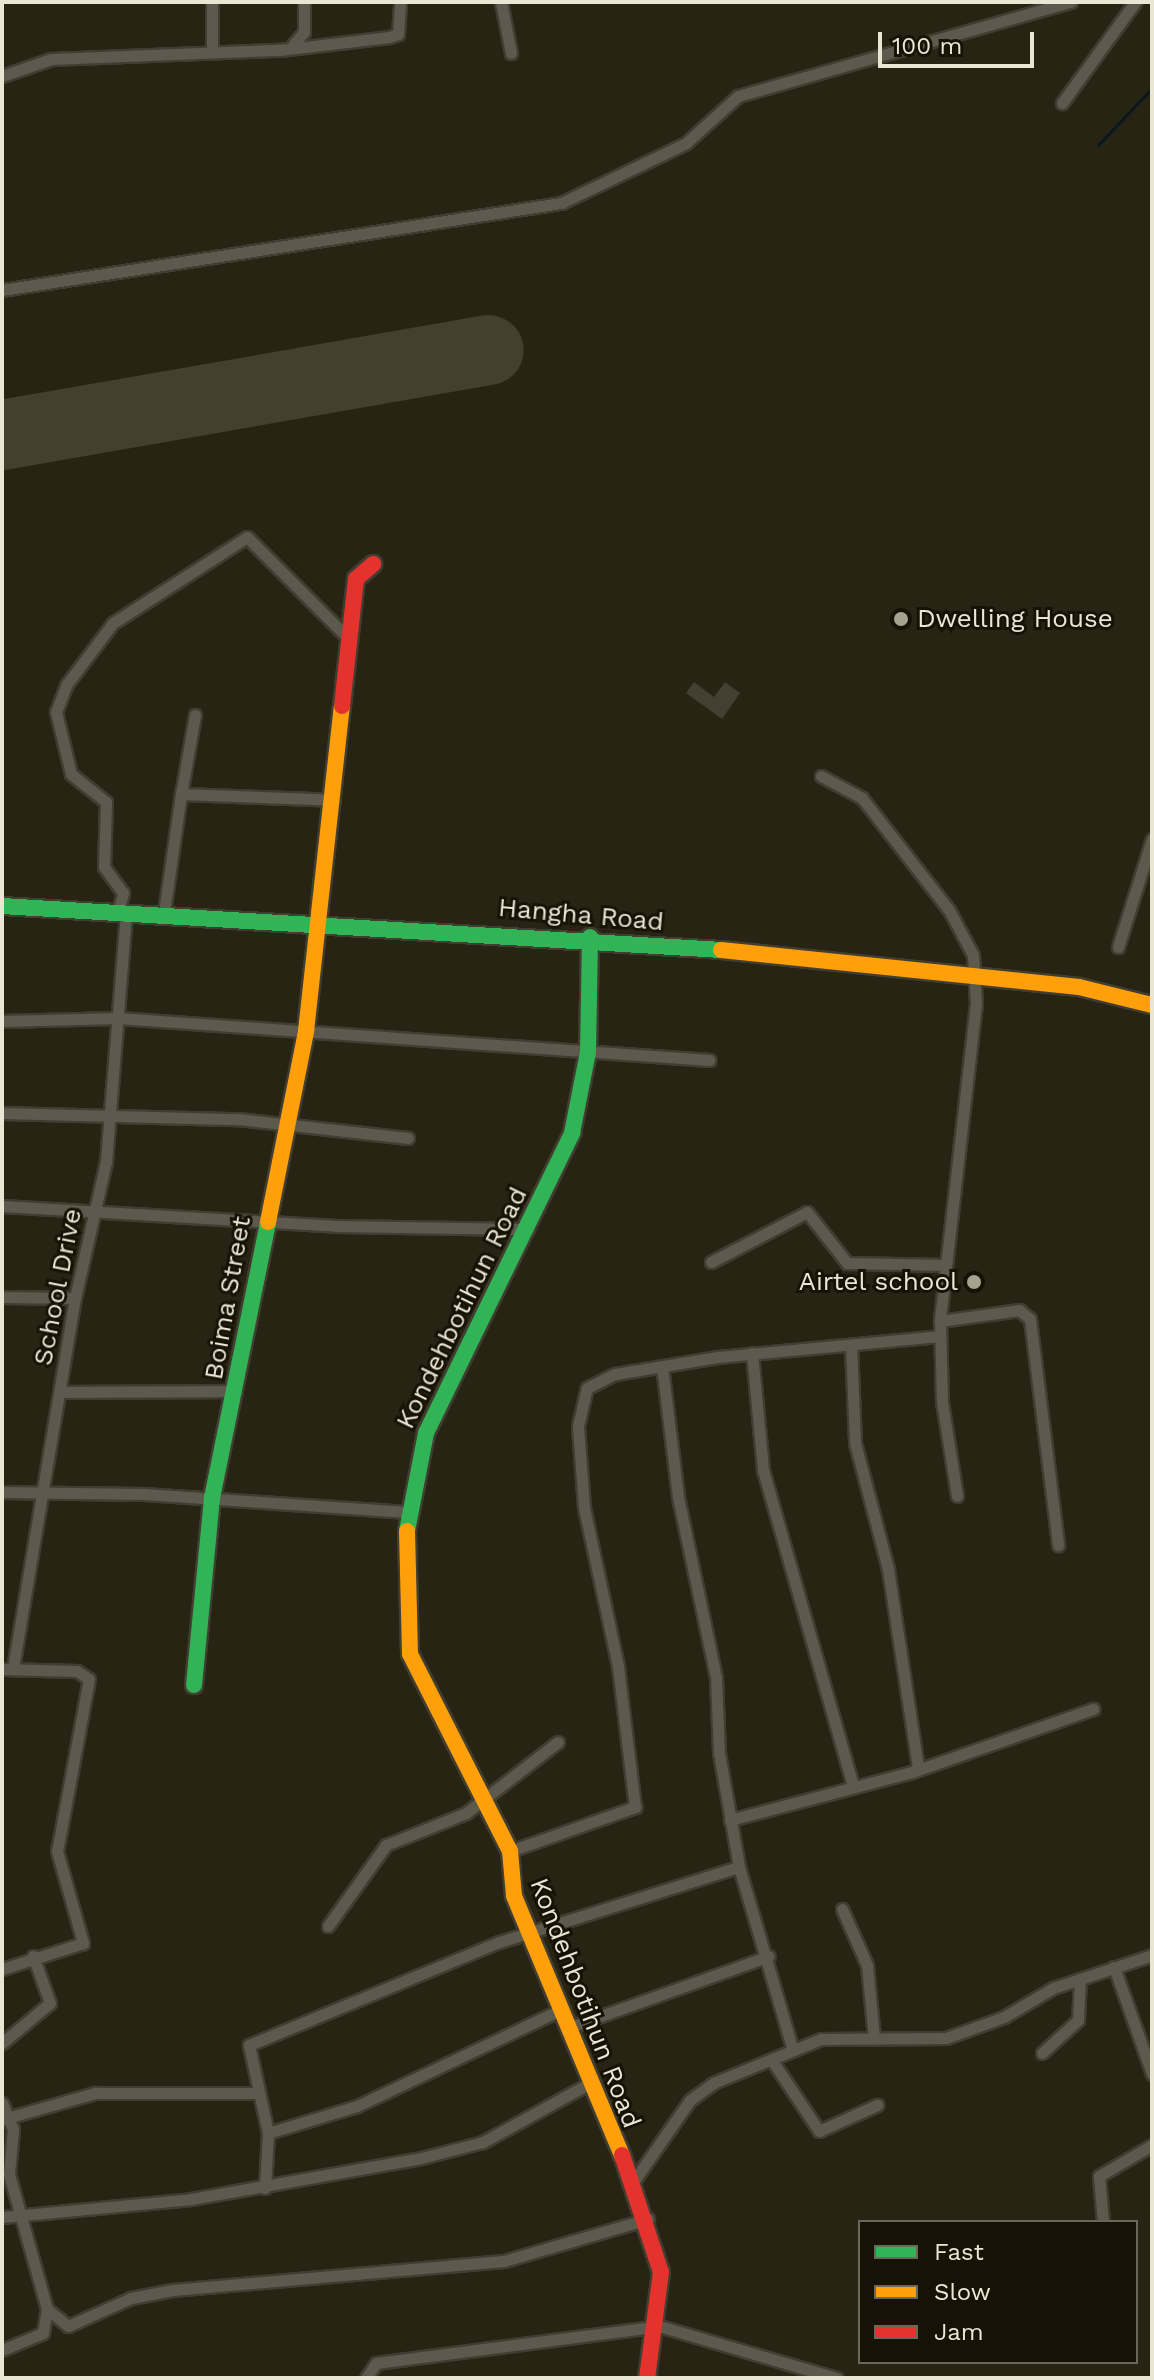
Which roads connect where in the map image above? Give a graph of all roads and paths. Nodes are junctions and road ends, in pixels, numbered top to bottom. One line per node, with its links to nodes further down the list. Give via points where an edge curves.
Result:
1 (212, 2): 10 (street)
2 (304, 2): 9 (street, via 304,32)
3 (400, 2): 9 (street, via 398,34)
4 (501, 2): 11 (street)
5 (1016, 2): 8 (street)
6 (1071, 2): 8 (street, via 1046,14)
7 (1135, 2): 13 (street)
8 (1013, 15): 14 (street, via 962,37 793,75 738,96 686,143 561,203)
9 (293, 45): 10 (street)
10 (212, 49): 12 (street, via 51,59)
11 (511, 53)
12 (2, 76)
13 (1062, 103)
14 (2, 290)
15 (373, 564): 16 (main road, Boima Street, via 356,579)
16 (349, 639): 20 (main road, Boima Street); 23 (street, School Drive, via 247,537 113,623 67,684 56,712 71,774 106,802 104,867 123,893)
17 (195, 715): 19 (street)
18 (821, 776): 28 (street, via 862,798 949,910 973,955)
19 (181, 794): 20 (street); 24 (street)
20 (334, 800): 25 (main road, Boima Street)
21 (1152, 839): 27 (street)
22 (2, 906): 23 (main road, Hangha Road)
23 (122, 912): 24 (main road, Hangha Road); 30 (street, School Drive)
24 (164, 912): 25 (main road, Hangha Road)
25 (314, 920): 26 (main road, Hangha Road); 32 (main road, Boima Street)
26 (590, 937): 28 (main road, Hangha Road); 33 (main road, Kondehbotihun Road)
27 (1118, 947)
28 (974, 978): 29 (main road, Hangha Road, via 1079,987); 44 (street)
29 (1152, 1005)
30 (118, 1018): 31 (street); 32 (street); 36 (street, School Drive)
31 (2, 1021)
32 (306, 1031): 33 (street); 37 (main road, Boima Street)
33 (588, 1052): 34 (street); 42 (main road, Kondehbotihun Road, via 572,1133)
34 (710, 1060)
35 (2, 1113): 36 (street)
36 (109, 1113): 37 (street); 40 (street, School Drive)
37 (288, 1123): 38 (street); 41 (main road, Boima Street)
38 (408, 1138)
39 (2, 1206): 40 (street)
40 (97, 1207): 41 (street); 46 (street, School Drive)
41 (266, 1218): 42 (street); 52 (main road, Boima Street)
42 (528, 1229): 58 (main road, Kondehbotihun Road, via 426,1433)
43 (711, 1262): 44 (street, via 807,1212 847,1263)
44 (945, 1265): 47 (street)
45 (2, 1297): 46 (street)
46 (75, 1298): 53 (street, School Drive)
47 (940, 1321): 48 (street); 59 (street, via 1019,1310 1030,1319)
48 (939, 1336): 49 (street); 56 (street)
49 (851, 1346): 50 (street); 64 (street, via 853,1430 888,1569)
50 (752, 1353): 51 (street); 65 (street, via 763,1470)
51 (662, 1366): 67 (street, via 678,1497 716,1678); 68 (street, via 597,1380 579,1402 584,1508 618,1666 635,1807)
52 (236, 1391): 53 (street); 57 (main road, Boima Street)
53 (61, 1392): 55 (street, School Drive)
54 (2, 1492): 55 (street)
55 (41, 1492): 57 (street); 60 (street, School Drive)
56 (957, 1496)
57 (212, 1498): 58 (street); 61 (main road, Boima Street)
58 (407, 1512): 66 (main road, Kondehbotihun Road, via 410,1654)
59 (1058, 1545)
60 (8, 1668): 74 (street, via 77,1671 89,1679 57,1851 83,1943)
61 (194, 1685)
62 (1093, 1709): 64 (street)
63 (558, 1742): 66 (street)
64 (918, 1767): 65 (street)
65 (853, 1786): 67 (street)
66 (486, 1801): 68 (main road, Kondehbotihun Road); 71 (street, via 386,1845)
67 (730, 1820): 69 (street)
68 (510, 1851): 72 (main road, Kondehbotihun Road, via 514,1896)
69 (739, 1867): 72 (street); 75 (street)
70 (842, 1909): 81 (street, via 867,1965)
71 (328, 1926)
72 (529, 1933): 79 (main road, Kondehbotihun Road); 88 (street, via 249,2045)
73 (1152, 1955): 76 (street)
74 (33, 1956): 77 (street); 82 (street, via 50,2003)
75 (769, 1956): 80 (street); 83 (street)
76 (1114, 1967): 78 (street); 86 (street)
77 (2, 1969)
78 (1080, 1979): 81 (street, via 946,2038); 84 (street, via 1078,2020)
79 (560, 2010): 80 (main road, Kondehbotihun Road); 92 (street, via 357,2106)
80 (567, 2028): 87 (main road, Kondehbotihun Road)
81 (874, 2038): 83 (street, via 821,2039)
82 (2, 2043)
83 (793, 2050): 85 (street)
84 (1042, 2053)
85 (773, 2062): 90 (street, via 819,2131); 94 (street, via 703,2089)
86 (1152, 2074)
87 (588, 2084): 94 (main road, Kondehbotihun Road); 95 (street, via 466,2148)
88 (258, 2093): 91 (street, via 95,2093); 92 (street)
89 (2, 2103): 91 (street)
90 (877, 2105)
91 (5, 2118): 96 (street, via 15,2151 9,2174)
92 (268, 2133): 95 (street)
93 (1152, 2145): 99 (street, via 1099,2176)
94 (631, 2185): 98 (main road, Kondehbotihun Road)
95 (265, 2188): 96 (street)
96 (21, 2211): 97 (street); 100 (street)
97 (2, 2217)
98 (648, 2219): 100 (street, via 504,2261 185,2288 131,2298 68,2326); 101 (main road, Kondehbotihun Road, via 661,2272)
99 (1103, 2220)
100 (47, 2309): 102 (street, via 43,2333)
101 (655, 2326): 103 (street, via 376,2363); 104 (main road, Kondehbotihun Road); 105 (street)
102 (2, 2350)
103 (366, 2378)
104 (647, 2378)
105 (836, 2378)

